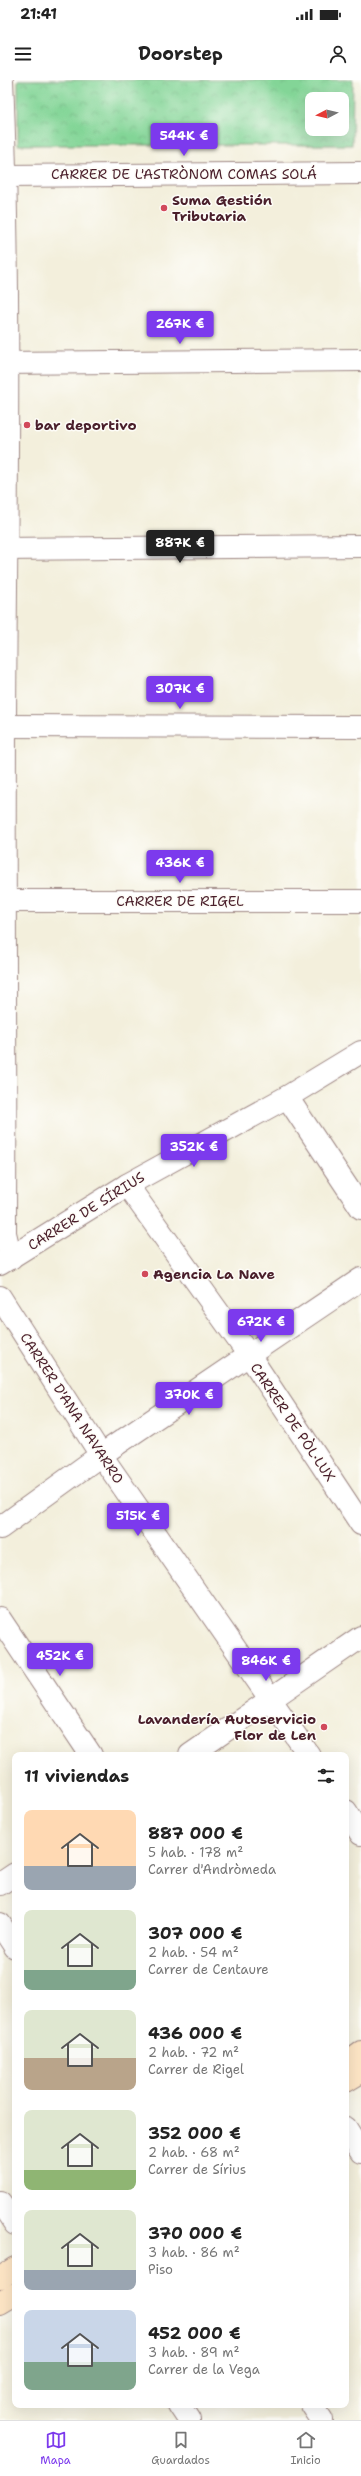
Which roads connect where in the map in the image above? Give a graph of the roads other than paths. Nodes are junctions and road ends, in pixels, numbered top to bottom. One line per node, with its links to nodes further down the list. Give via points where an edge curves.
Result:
1 (2, 80): 3 (street)
2 (361, 173): 3 (street, CARRER DE L'ASTRÒNOM COMAS SOLÁ)
3 (6, 176): 5 (street)
4 (361, 360): 5 (street)
5 (4, 363): 7 (street)
6 (361, 546): 7 (street)
7 (3, 549): 8 (street)
8 (3, 726): 9 (street); 10 (street)
9 (361, 727)
10 (3, 901): 11 (street, CARRER DE RIGEL); 16 (street)
11 (361, 901)
12 (361, 1052): 13 (street, CARRER DE SÍRIUS)
13 (287, 1097): 14 (street, CARRER DE SÍRIUS); 15 (street)
14 (127, 1185): 16 (street, CARRER DE SÍRIUS); 19 (street, CARRER DE PÒL·LUX)
15 (361, 1208)
16 (5, 1261)
17 (361, 1279): 19 (street)
18 (0, 1297): 20 (street, CARRER D'ANA NAVARRO)
19 (249, 1355): 20 (street); 21 (street, CARRER DE PÒL·LUX)
20 (101, 1455): 22 (street); 25 (street, CARRER D'ANA NAVARRO)
21 (361, 1524)
22 (0, 1528)
23 (0, 1619): 26 (street)
24 (361, 1637): 25 (street)
25 (272, 1699): 27 (street); 28 (street, CARRER D'ANA NAVARRO)
26 (89, 1752)
27 (194, 1752)
28 (307, 1752)
29 (349, 1816): 30 (street)
30 (361, 1834)
31 (12, 1876): 32 (street)
32 (0, 1884)
33 (0, 1924): 34 (street)
34 (12, 1942)
35 (361, 2052): 36 (street)
36 (349, 2060)
37 (361, 2072): 38 (street)
38 (349, 2079)
39 (349, 2133): 40 (street)
40 (361, 2152)
41 (0, 2202): 42 (street)
42 (12, 2220)
43 (12, 2270): 44 (street)
44 (0, 2278)
45 (12, 2296): 46 (street)
46 (0, 2303)
47 (181, 2408): 49 (street)
48 (314, 2408): 50 (street)
49 (189, 2420)
50 (322, 2420)

